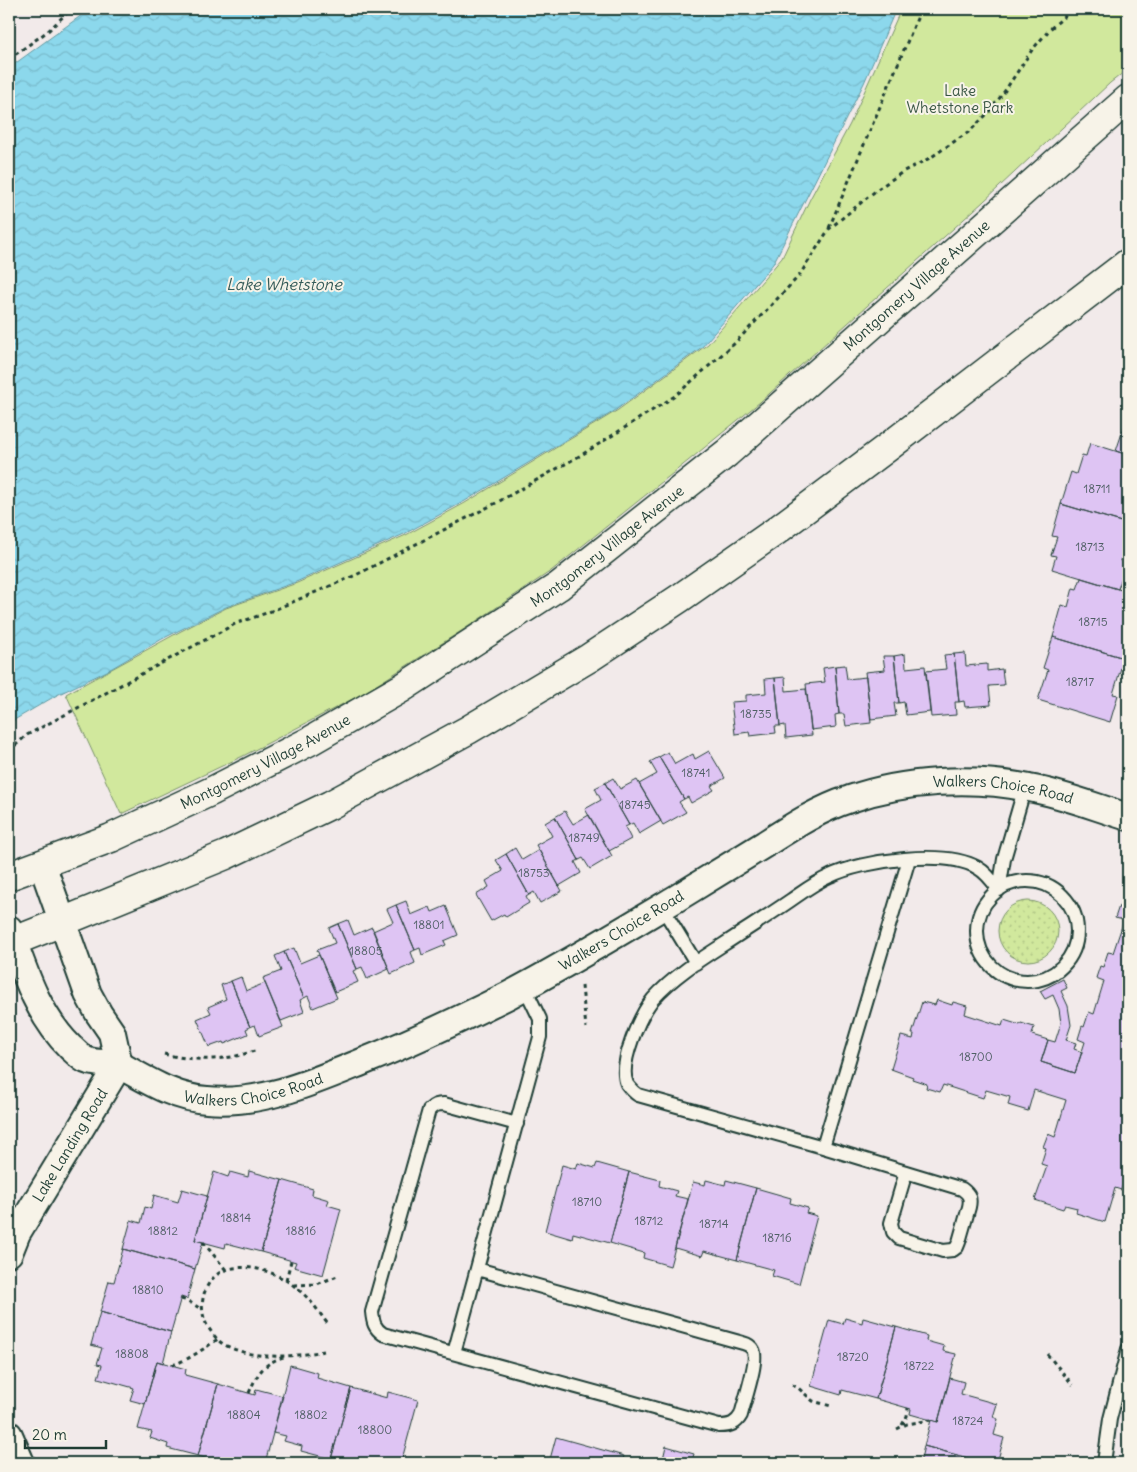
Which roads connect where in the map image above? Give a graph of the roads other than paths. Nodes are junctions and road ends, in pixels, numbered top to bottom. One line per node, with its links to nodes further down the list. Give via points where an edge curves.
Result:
1 (1128, 99): 6 (main road, Montgomery Village Avenue, via 727,453 558,586 402,688 310,741 111,838)
2 (1128, 263): 10 (main road, via 776,531 589,658 468,730 330,805 226,856)
3 (1025, 787): 4 (street, Walkers Choice Road); 8 (lane, via 1008,844); 9 (street, Walkers Choice Road, via 998,783 922,784 853,798 809,816)
4 (1128, 816)
5 (909, 859): 8 (lane, via 939,859 973,865 985,873); 12 (lane, via 868,864 830,876); 16 (lane)
6 (42, 864): 7 (main road, Montgomery Village Avenue); 10 (street)
7 (9, 876)
8 (999, 890): 8 (lane, via 990,898 979,918 982,952 997,970 1018,980 1041,979 1054,973 1072,954 1076,942 1078,928 1069,903 1061,893 1037,882 1024,881)
9 (662, 907): 12 (lane); 13 (street, Walkers Choice Road)
10 (62, 922): 11 (main road); 14 (street, via 88,994 112,1033)
11 (10, 937): 14 (street, Walkers Choice Road, via 30,988 54,1029 85,1060)
12 (696, 963): 16 (lane, via 664,989 642,1015 625,1066 630,1088 642,1097)
13 (524, 986): 14 (street, Walkers Choice Road, via 418,1039 298,1087 252,1099 217,1101 179,1095); 15 (lane, via 538,1014 541,1032)
14 (119, 1065): 18 (street, Lake Landing Road, via 17,1233)
15 (517, 1124): 19 (lane); 21 (lane, via 444,1104 433,1106 426,1115 372,1312 374,1325 383,1334)
16 (823, 1148): 17 (lane)
17 (906, 1172): 17 (lane, via 962,1189 969,1195 970,1207 959,1242 953,1250 943,1251 898,1238 893,1232 891,1223)
18 (9, 1253)
19 (477, 1269): 21 (lane); 21 (lane, via 744,1343 755,1355 746,1397 738,1420 732,1425 719,1426)
20 (1128, 1349): 24 (lane, via 1110,1419)
21 (454, 1353)
22 (9, 1435): 23 (street)
23 (22, 1463)
24 (1104, 1463)

